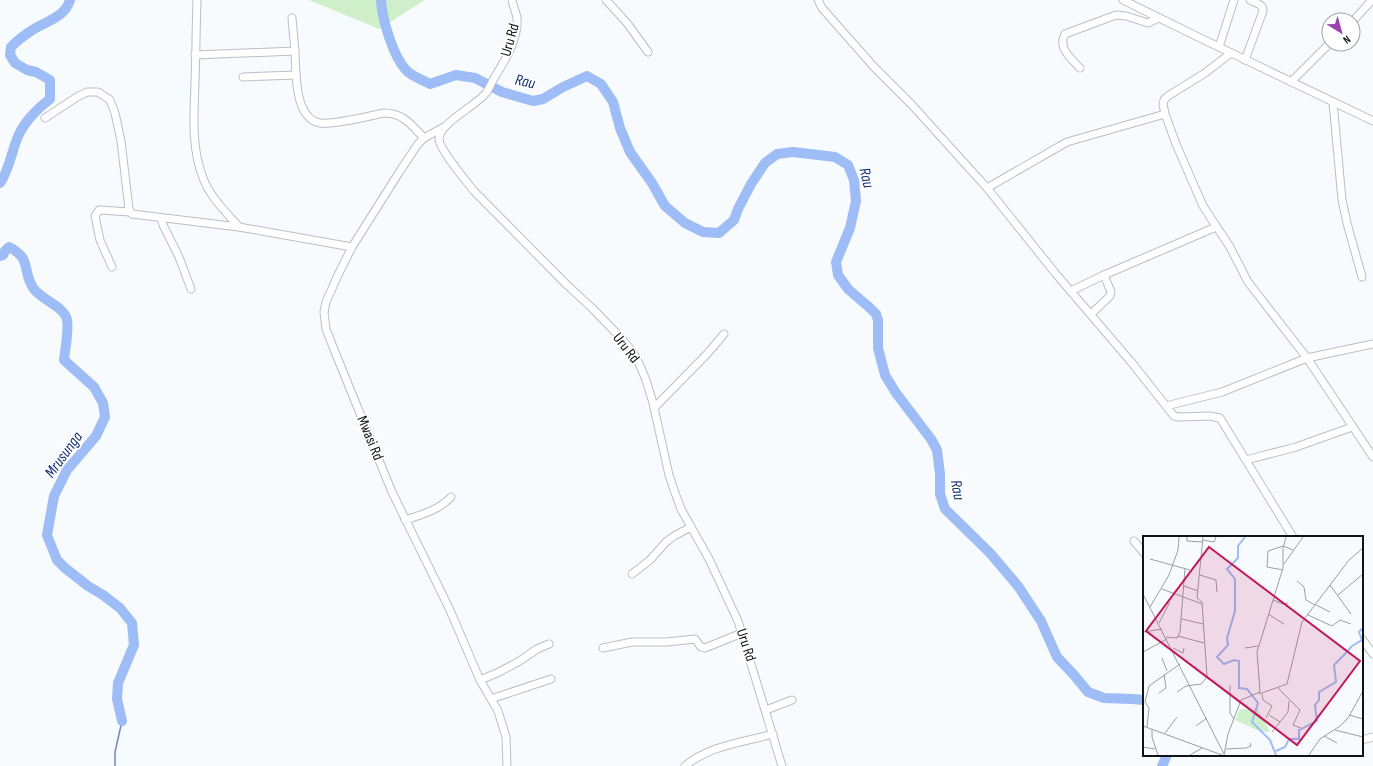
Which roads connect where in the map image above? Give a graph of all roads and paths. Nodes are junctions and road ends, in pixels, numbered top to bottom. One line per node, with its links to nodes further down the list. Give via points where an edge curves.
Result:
1 (197, 0): 17 (street)
2 (512, 0): 27 (street, Uru Rd, via 517,17 516,32 503,63 490,86 476,102)
3 (606, 0): 14 (street, via 628,23)
4 (818, 0): 29 (street, via 827,14 874,67)
5 (1123, 0): 11 (street)
6 (1234, 0): 12 (street)
7 (1250, 0): 18 (street, via 1261,5 1263,11)
8 (1372, 0): 9 (street)
9 (1361, 12)
10 (292, 18): 13 (street)
11 (1159, 18): 12 (street); 19 (street, via 1148,23 1116,15 1065,34 1063,36 1066,54)
12 (1219, 47): 16 (street)
13 (295, 52): 17 (street); 20 (street)
14 (648, 52)
15 (1321, 52): 22 (street)
16 (1231, 53): 18 (street); 24 (street, via 1191,83 1168,96 1163,104)
17 (195, 55): 32 (street, via 194,136 200,169 211,195)
18 (1245, 60): 22 (street)
19 (1080, 68)
20 (296, 75): 21 (street); 28 (street, via 300,102 310,118 318,123 392,113 401,116)
21 (243, 77)
22 (1291, 82): 23 (street)
23 (1333, 102): 26 (street); 37 (street, via 1342,200)
24 (1164, 114): 29 (street, via 1067,142); 33 (street, via 1203,206)
25 (45, 118): 30 (street, via 87,92 98,92 110,100 121,141)
26 (1373, 121)
27 (444, 127): 28 (street, Mwasi Rd); 45 (street, Uru Rd, via 440,133 440,144 474,191 632,351 642,370)
28 (424, 138): 34 (street, Mwasi Rd)
29 (987, 188): 39 (street)
30 (130, 212): 31 (street); 35 (street, via 99,210 94,216 100,240)
31 (161, 218): 32 (street); 38 (street)
32 (239, 227): 34 (street)
33 (1216, 227): 36 (street); 43 (street, via 1230,247 1248,282)
34 (352, 247): 50 (street, Mwasi Rd, via 326,302 326,329)
35 (112, 267)
36 (1104, 275): 39 (street); 40 (street, via 1111,292 1110,296)
37 (1362, 277)
38 (191, 289)
39 (1071, 291): 40 (street)
40 (1091, 314): 44 (street)
41 (724, 334): 45 (street)
42 (1373, 344): 43 (street)
43 (1307, 358): 44 (street, via 1234,387); 46 (street)
44 (1166, 406): 48 (street, via 1174,416 1220,418)
45 (654, 408): 51 (street, Uru Rd, via 669,475)
46 (1352, 427): 47 (street); 48 (street, via 1296,447)
47 (1373, 457)
48 (1246, 460): 52 (street)
49 (451, 497): 50 (street, via 437,508)
50 (405, 520): 62 (street, Mwasi Rd, via 449,608)
51 (690, 527): 55 (street, via 666,542 644,566); 56 (street, Uru Rd, via 731,603)
52 (1292, 536)
53 (1134, 541): 54 (street)
54 (1143, 551)
55 (632, 574)
56 (742, 634): 59 (street, via 705,648 695,639 632,642); 65 (street, Uru Rd)
57 (1363, 640): 60 (street)
58 (549, 644): 62 (street, via 504,670)
59 (602, 648)
60 (1373, 654)
61 (551, 679): 63 (street)
62 (480, 680): 63 (street, Mwasi Rd)
63 (491, 699): 69 (street, Mwasi Rd, via 506,737)
64 (792, 700): 65 (street)
65 (766, 710): 66 (street, Uru Rd)
66 (773, 734): 70 (street, via 698,756); 71 (street, Uru Rd)
67 (1373, 737): 68 (street)
68 (1363, 740)
69 (507, 766)
70 (685, 766)
71 (782, 766)

